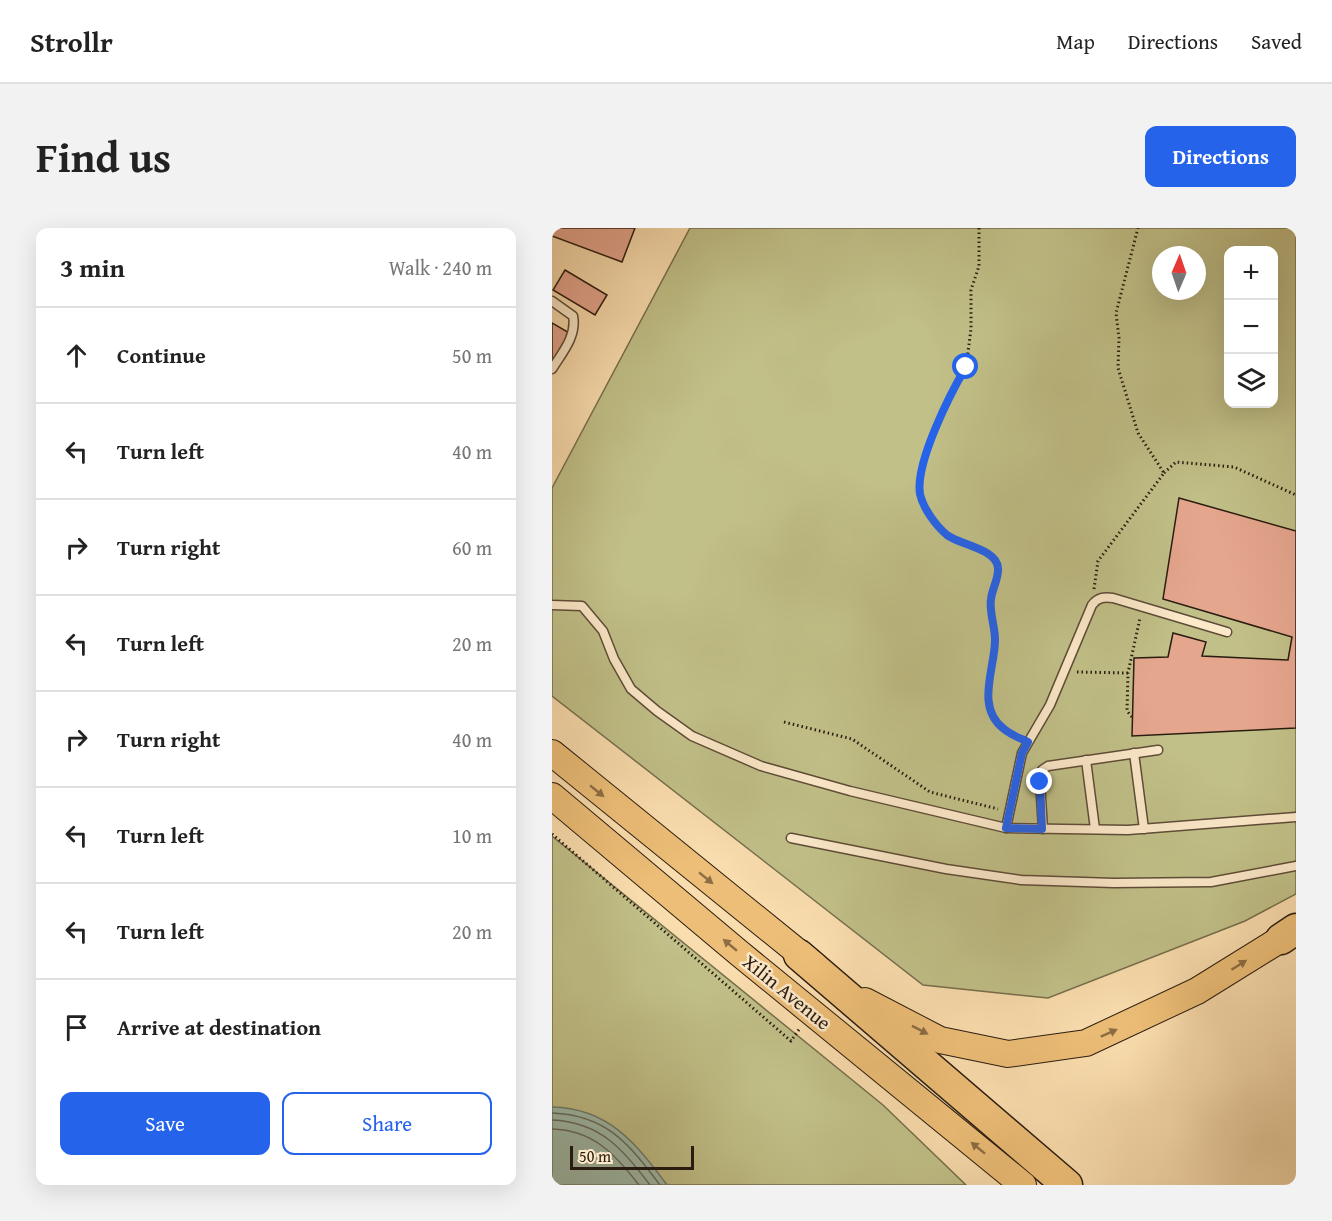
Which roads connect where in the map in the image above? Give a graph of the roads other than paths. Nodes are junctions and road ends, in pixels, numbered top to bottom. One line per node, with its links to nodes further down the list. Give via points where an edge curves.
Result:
1 (552, 301): 2 (lane, via 573,316 575,325)
2 (552, 369)
3 (552, 605): 11 (lane, via 582,606 603,631 631,689 692,736 761,766)
4 (1227, 632): 11 (lane, via 1097,598 1050,705 1022,753)
5 (1158, 750): 7 (lane)
6 (552, 753): 18 (main road, Xilin Avenue, one-way to 18)
7 (1134, 753): 8 (lane); 14 (lane)
8 (1086, 760): 12 (lane, via 1042,770); 13 (lane)
9 (552, 796): 19 (main road, Xilin Avenue, one-way to 9)
10 (1296, 817): 14 (lane)
11 (1006, 828): 12 (lane)
12 (1042, 829): 13 (lane)
13 (1095, 829): 14 (lane)
14 (1144, 829)
15 (791, 838): 16 (lane, via 946,869 1021,879 1172,884 1211,882)
16 (1296, 866)
17 (1291, 933): 18 (main road, Xilin Avenue, one-way to 17, via 874,1007 940,1040 1008,1054 1086,1043 1197,991)
18 (799, 956): 20 (highway)
19 (1023, 1185)
20 (1067, 1185)

